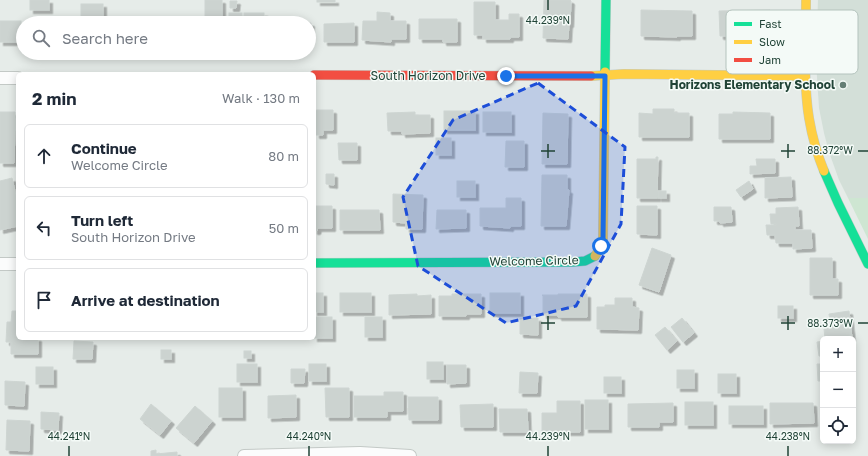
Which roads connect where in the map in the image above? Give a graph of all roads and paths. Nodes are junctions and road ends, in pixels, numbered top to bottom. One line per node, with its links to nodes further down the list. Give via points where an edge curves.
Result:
1 (606, 0): 3 (street)
2 (316, 75): 3 (street, South Horizon Drive)
3 (605, 76): 4 (street, South Horizon Drive); 7 (street, Welcome Circle, via 603,239 597,254 591,260)
4 (806, 76): 10 (street, via 807,111 814,144 828,183)
5 (0, 78): 6 (street)
6 (16, 78)
7 (316, 263)
8 (0, 264): 9 (street)
9 (16, 264)
10 (868, 264)
11 (244, 456): 12 (street, via 360,453)
12 (410, 456)

